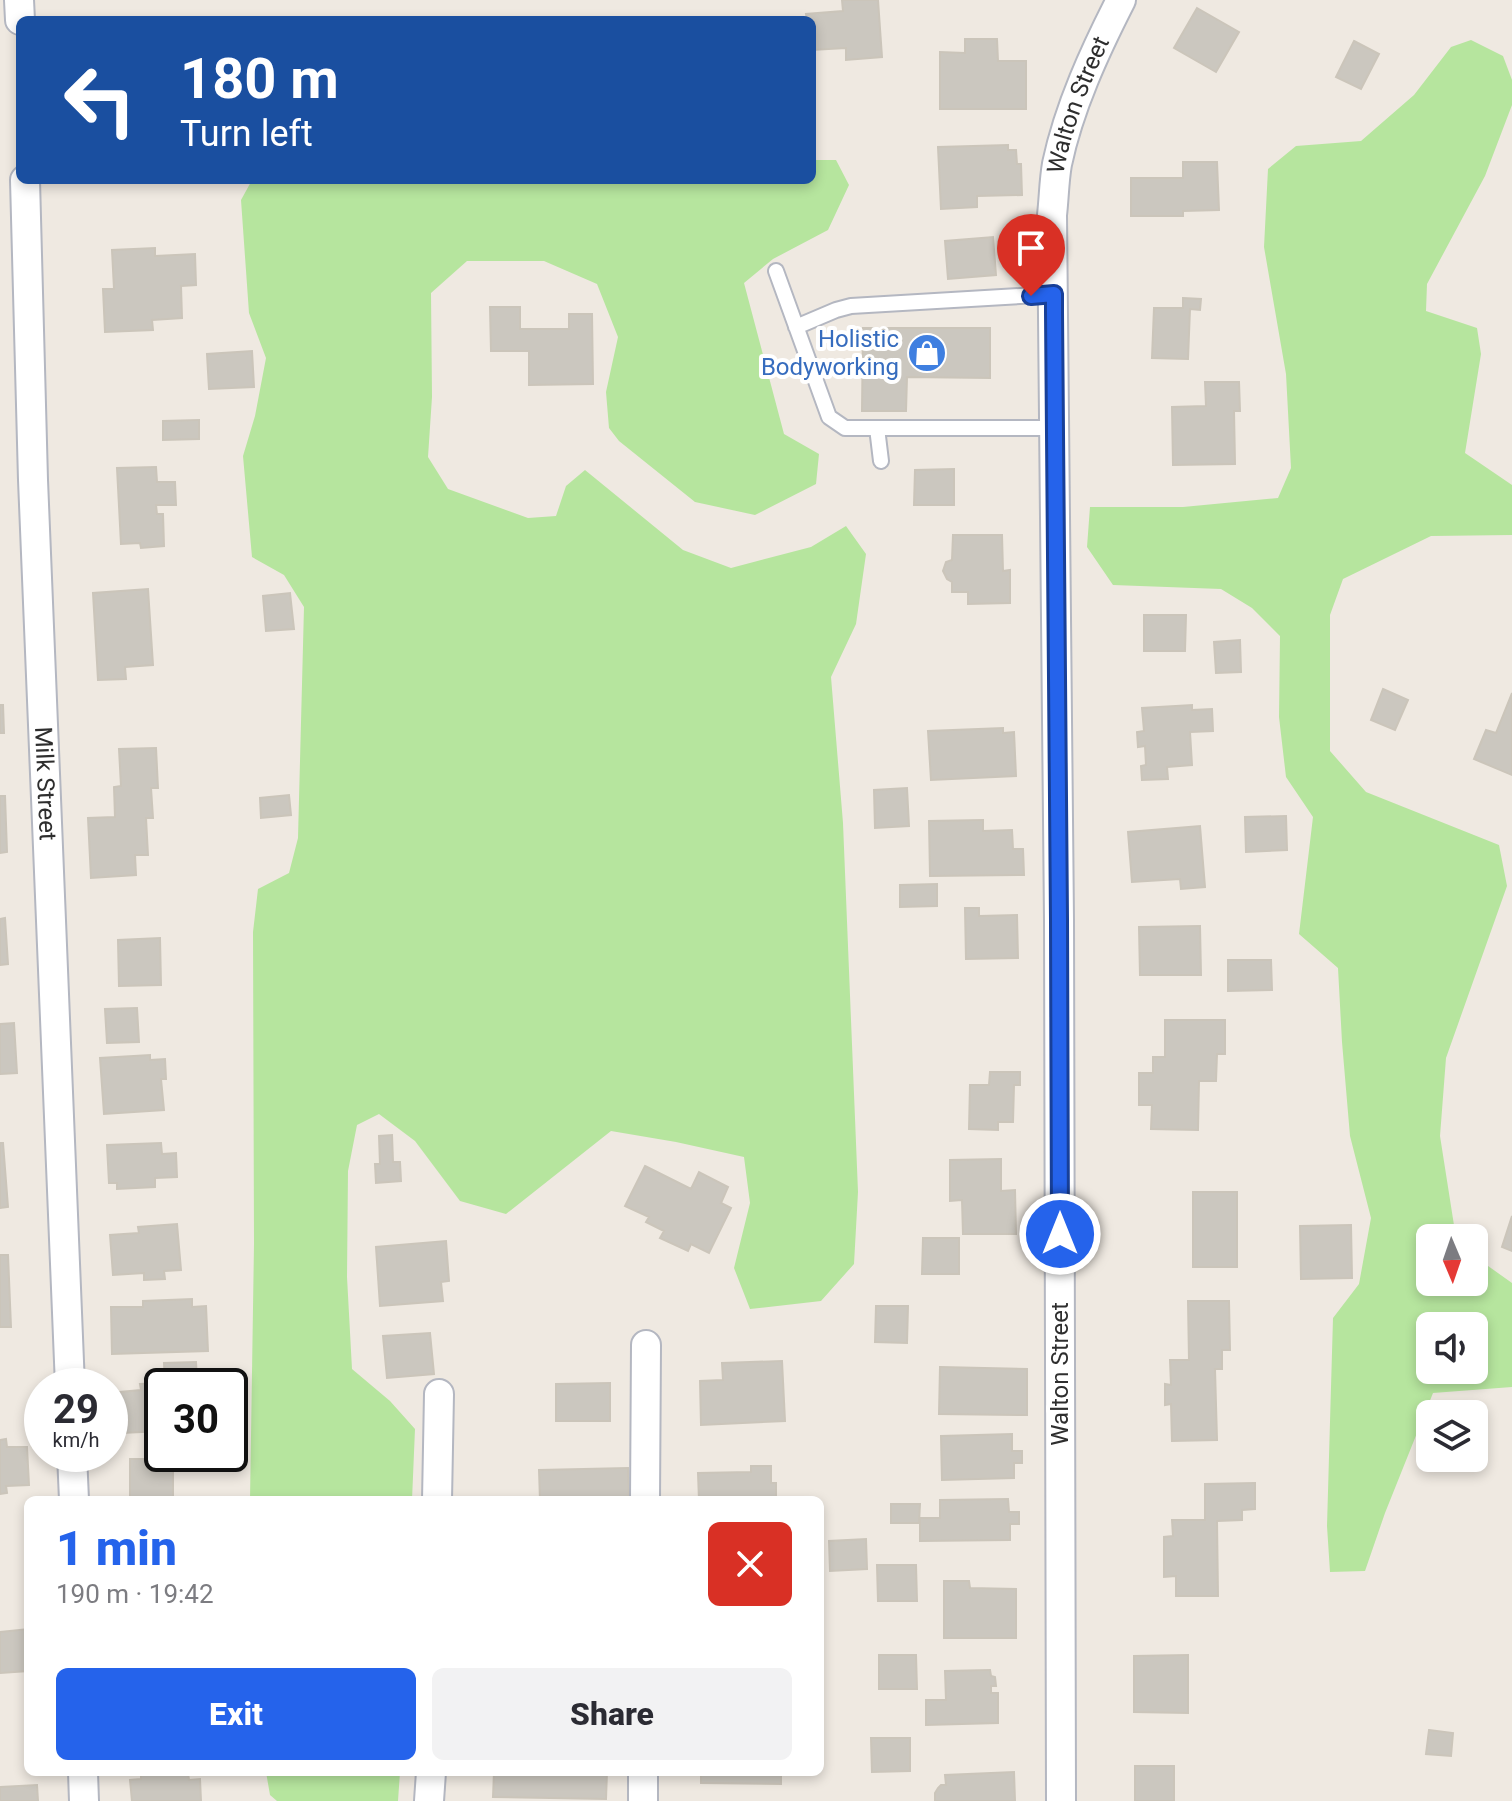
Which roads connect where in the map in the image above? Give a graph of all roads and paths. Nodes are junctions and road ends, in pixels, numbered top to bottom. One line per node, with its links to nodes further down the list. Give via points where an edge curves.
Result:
1 (1121, 0): 4 (street, Walton Street, via 1087,74 1057,166)
2 (25, 184): 10 (street, Milk Street)
3 (776, 271): 5 (lane)
4 (1054, 294): 5 (lane, via 851,306); 7 (street, Walton Street)
5 (796, 327): 6 (lane, via 829,417 845,428)
6 (877, 428): 7 (lane); 8 (lane)
7 (1056, 428): 22 (street, Walton Street)
8 (881, 461)
9 (646, 1345): 15 (street)
10 (69, 1368)
11 (439, 1394): 14 (street)
12 (73, 1472): 13 (street)
13 (74, 1496)
14 (437, 1496)
15 (645, 1496)
16 (83, 1776): 19 (street)
17 (431, 1776): 20 (street)
18 (643, 1776): 21 (street)
19 (84, 1801)
20 (429, 1801)
21 (643, 1801)
22 (1061, 1801)

